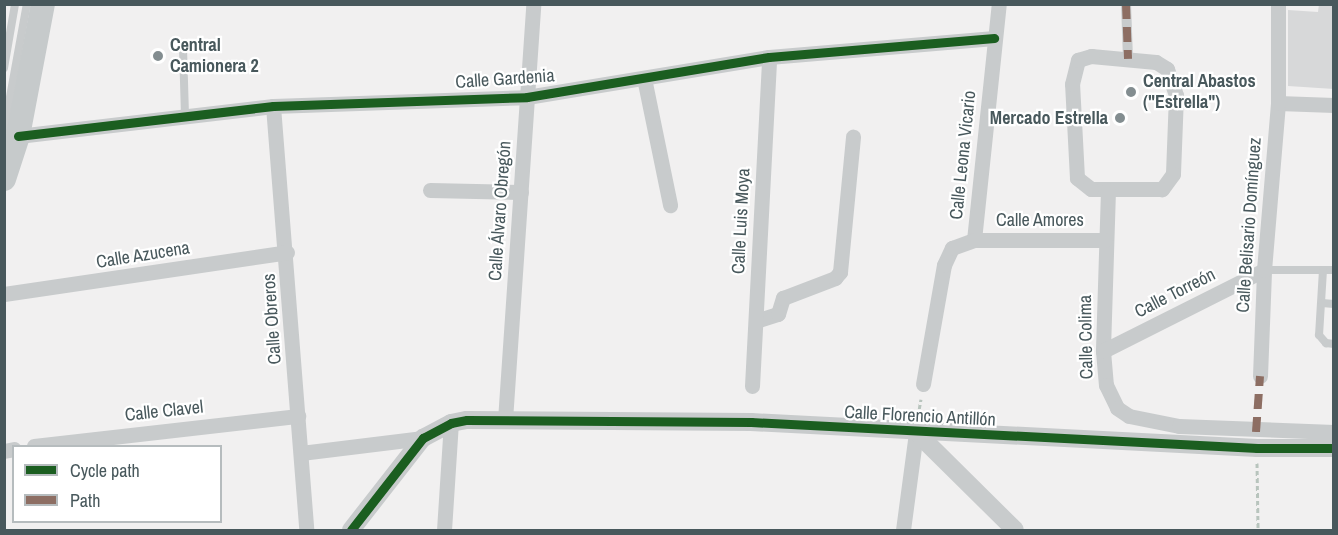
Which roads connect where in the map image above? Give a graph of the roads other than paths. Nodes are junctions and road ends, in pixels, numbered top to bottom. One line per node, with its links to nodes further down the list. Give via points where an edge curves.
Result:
1 (15, 4): 12 (lane)
2 (27, 4): 19 (lane)
3 (43, 4): 19 (main road)
4 (533, 4): 14 (street, Calle Álvaro Obregón)
5 (999, 4): 8 (street, Calle Leona Vicario)
6 (1126, 4): 11 (street)
7 (1278, 4): 15 (street, Calle Belisario Domínguez)
8 (994, 38): 10 (street, Calle Gardenia); 26 (street, Calle Leona Vicario)
9 (183, 48): 18 (lane)
10 (769, 57): 13 (street, Calle Gardenia); 35 (street, Calle Luis Moya)
11 (1128, 59): 23 (street, via 1084,57 1078,60 1074,73 1077,178 1084,187); 23 (street, via 1161,64 1172,78 1176,95 1173,174 1161,189)
12 (4, 68)
13 (644, 78): 14 (street, Calle Gardenia); 25 (street)
14 (527, 97): 17 (street, Calle Gardenia); 24 (street, Calle Álvaro Obregón)
15 (1278, 103): 16 (street); 29 (street, Calle Belisario Domínguez)
16 (1334, 105)
17 (273, 106): 18 (street, Calle Gardenia); 28 (street, Calle Obreros)
18 (185, 116): 19 (street, Calle Gardenia)
19 (11, 133): 21 (main road)
20 (853, 137): 35 (street, via 840,272 835,278 783,298 778,314)
21 (4, 179)
22 (430, 189): 24 (street)
23 (1108, 190): 27 (street, Calle Colima)
24 (521, 192): 42 (street, Calle Álvaro Obregón)
25 (670, 205)
26 (974, 240): 27 (street, Calle Amores); 39 (street, Calle Leona Vicario, via 957,245 947,255)
27 (1105, 240): 37 (street, Calle Colima)
28 (287, 252): 32 (street, Calle Azucena); 41 (street, Calle Obreros)
29 (1264, 270): 30 (lane); 37 (street, Calle Torreón); 38 (street, Calle Belisario Domínguez)
30 (1323, 270): 31 (lane); 33 (lane)
31 (1334, 270)
32 (4, 294)
33 (1322, 303): 34 (lane); 36 (lane, via 1319,335 1326,343)
34 (1334, 304)
35 (756, 321): 40 (street, Calle Luis Moya)
36 (1334, 344)
37 (1103, 351): 47 (street, Calle Colima, via 1110,397 1129,416)
38 (1260, 376)
39 (923, 384)
40 (752, 386)
41 (298, 416): 48 (street, Calle Clavel); 50 (street, Calle Obreros)
42 (505, 420): 43 (street, Calle Florencio Antillón); 44 (street, Calle Florencio Antillón, via 751,422)
43 (451, 423): 46 (street); 53 (street)
44 (916, 432): 47 (street, Calle Florencio Antillón); 54 (street); 55 (street)
45 (1334, 432): 47 (street, Calle Florencio Antillón)
46 (423, 438): 50 (street); 52 (street)
47 (1257, 440): 49 (street, Calle Florencio Antillón)
48 (51, 445)
49 (1334, 448)
50 (301, 453): 51 (street, Calle Obreros)
51 (306, 531)
52 (351, 531)
53 (444, 531)
54 (903, 531)
55 (1015, 531)

